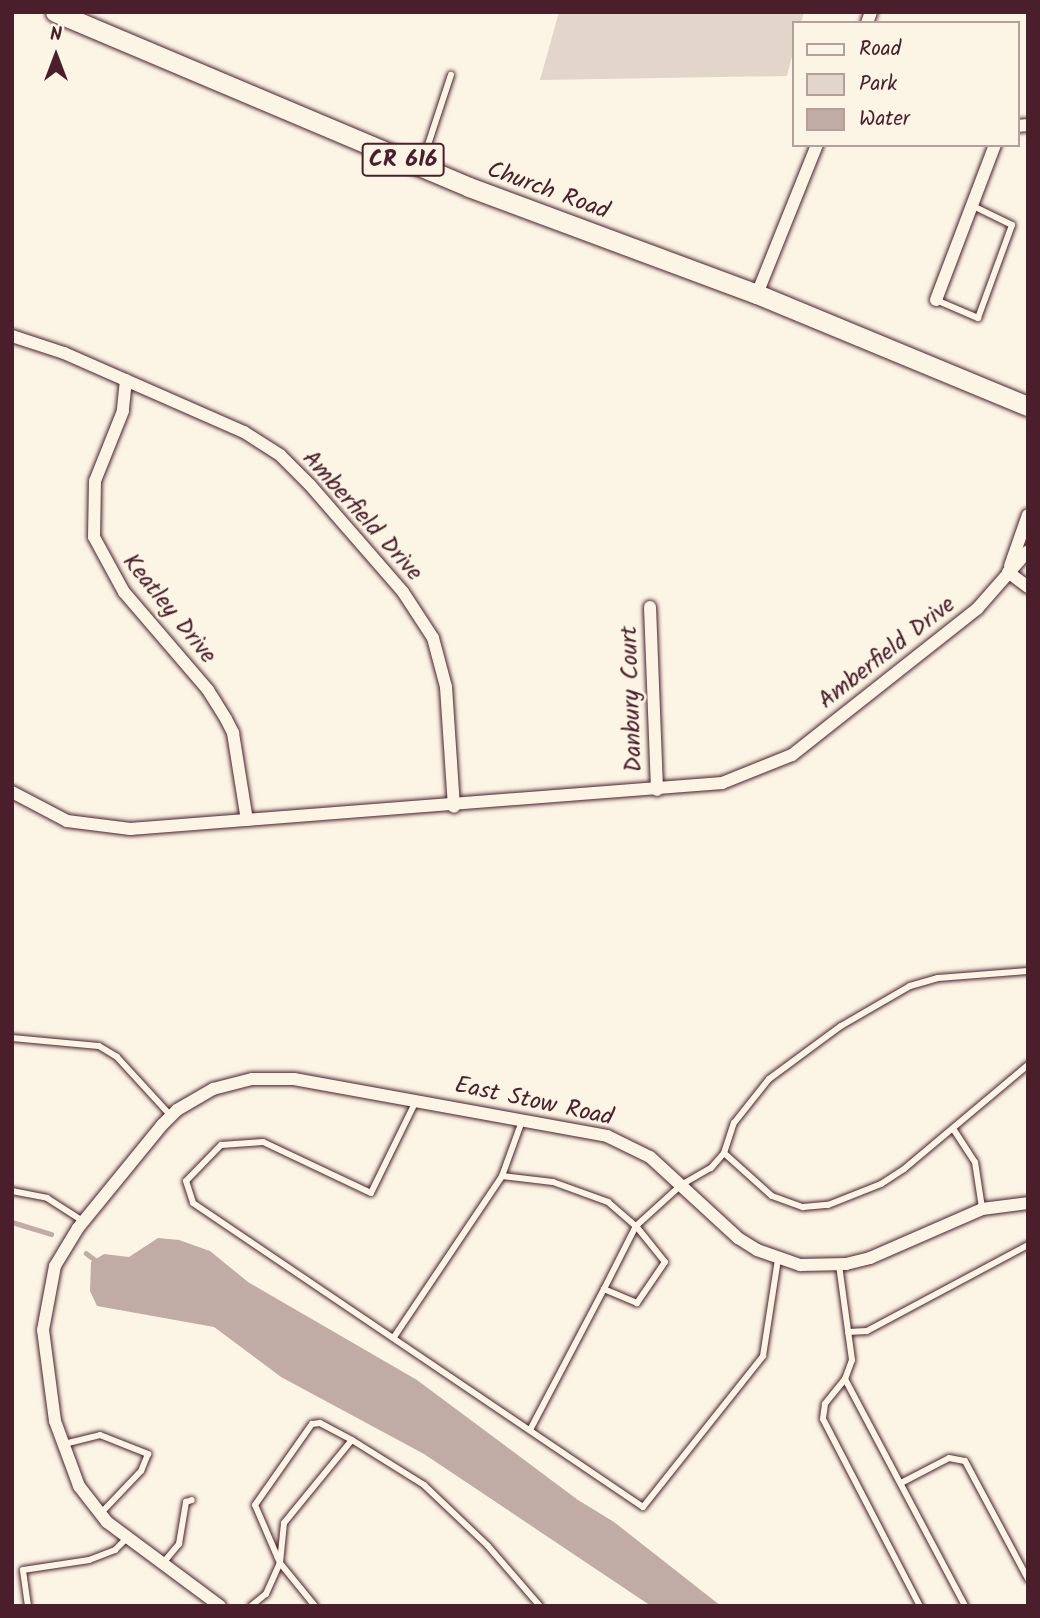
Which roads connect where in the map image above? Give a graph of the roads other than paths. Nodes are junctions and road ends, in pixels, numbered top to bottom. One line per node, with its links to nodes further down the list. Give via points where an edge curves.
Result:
1 (55, 12): 5 (main road, Church Road / CR 616)
2 (452, 75): 5 (lane)
3 (816, 147): 7 (street)
4 (994, 147): 6 (street)
5 (421, 167): 7 (main road, Church Road / CR 616)
6 (973, 206): 8 (street); 8 (lane, via 1012,225 978,318)
7 (757, 294): 11 (main road, Church Road / CR 616)
8 (936, 299)
9 (12, 336): 10 (street, Amberfield Drive, via 44,344)
10 (126, 380): 19 (street, Amberfield Drive, via 206,413 280,455 325,500 415,607 433,638 444,671); 20 (street, Keatley Drive, via 124,411 95,481 94,537 124,592 208,690 226,719 233,733)
11 (1028, 406)
12 (1028, 515): 14 (street, Amberfield Drive)
13 (1028, 551): 14 (street, Amberfield Drive)
14 (1008, 572): 15 (street); 17 (street, Amberfield Drive, via 977,609 792,755 746,776)
15 (1028, 587)
16 (650, 607): 17 (street, Danbury Court, via 648,654)
17 (657, 790): 19 (street, Amberfield Drive)
18 (12, 792): 20 (street, Amberfield Drive, via 47,814 87,827)
19 (454, 807): 20 (street, Amberfield Drive)
20 (247, 820)
21 (1028, 971): 28 (lane, via 938,978 910,986 875,1005 769,1079 734,1123)
22 (12, 1038): 25 (lane, via 99,1046 117,1057)
23 (1028, 1065): 27 (lane)
24 (416, 1099): 25 (street, East Stow Road, via 294,1079 252,1079 213,1089); 26 (street, East Stow Road); 41 (lane, via 371,1193 263,1142 221,1145 186,1181 193,1203)
25 (171, 1116): 34 (street, East Stow Road)
26 (523, 1119): 29 (lane); 30 (street, East Stow Road, via 629,1145)
27 (954, 1130): 28 (lane, via 881,1184 828,1205 803,1207 772,1196); 33 (lane, via 975,1162)
28 (724, 1153): 30 (lane, via 711,1168)
29 (502, 1176): 35 (lane, via 553,1182 608,1202); 41 (lane)
30 (681, 1185): 35 (lane); 37 (street, East Stow Road, via 738,1238)
31 (12, 1191): 34 (lane, via 47,1198)
32 (1028, 1203): 33 (street, East Stow Road)
33 (982, 1209): 38 (street, East Stow Road, via 870,1258)
34 (83, 1221): 45 (street, East Stow Road, via 59,1258 48,1287 43,1330)
35 (636, 1226): 39 (lane); 39 (lane, via 665,1262 637,1303)
36 (1028, 1245): 40 (lane, via 866,1331)
37 (778, 1259): 38 (street, East Stow Road, via 800,1265); 43 (lane, via 763,1356 643,1507)
38 (839, 1265): 40 (lane)
39 (604, 1289): 43 (lane)
40 (848, 1332): 42 (lane, via 852,1360)
41 (394, 1337): 43 (lane)
42 (845, 1379): 46 (lane); 58 (lane, via 825,1404 823,1419)
43 (530, 1430)
44 (352, 1440): 50 (lane, via 284,1523); 50 (lane, via 320,1423 312,1424 255,1505); 57 (lane, via 424,1485 488,1546)
45 (61, 1444): 48 (street, East Stow Road, via 79,1486); 48 (lane, via 100,1435 148,1454 141,1471)
46 (901, 1483): 52 (lane, via 948,1458 965,1461); 59 (lane)
47 (192, 1500): 51 (lane, via 186,1502 179,1544)
48 (100, 1514): 49 (street, East Stow Road)
49 (127, 1538): 51 (street, East Stow Road); 53 (lane, via 115,1550 89,1560 23,1570)
50 (280, 1563): 55 (lane, via 266,1594); 56 (lane)
51 (161, 1565): 54 (street, East Stow Road)
52 (1028, 1579)
53 (28, 1606)
54 (220, 1606)
55 (251, 1606)
56 (315, 1606)
57 (540, 1606)
58 (919, 1606)
59 (965, 1606)

